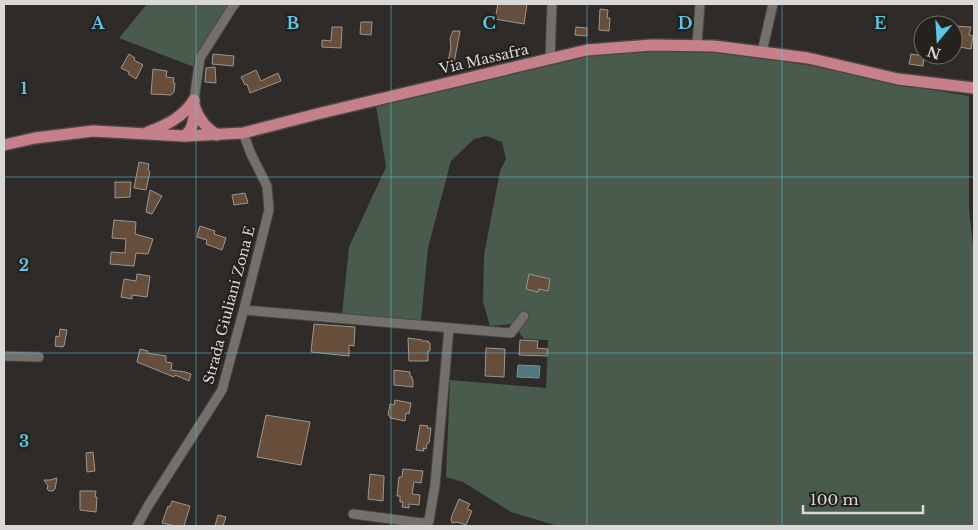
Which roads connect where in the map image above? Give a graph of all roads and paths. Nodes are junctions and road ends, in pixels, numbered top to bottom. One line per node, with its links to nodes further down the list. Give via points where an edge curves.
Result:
1 (235, 4): 9 (street, via 200,58)
2 (552, 4): 7 (street)
3 (700, 4): 5 (street)
4 (773, 4): 6 (street)
5 (697, 45): 6 (main road, Via Massafra); 7 (main road, Via Massafra, via 587,50)
6 (762, 52): 8 (main road, Via Massafra, via 808,58 898,79)
7 (550, 58): 11 (main road, Via Massafra)
8 (974, 88)
9 (194, 103): 10 (main road); 13 (main road, via 200,119); 14 (main road, via 194,120)
10 (183, 113): 12 (main road); 14 (main road, via 179,128)
11 (244, 133): 13 (main road, Via Massafra); 16 (street, Strada Giuliani Zona E, via 266,186 269,210)
12 (144, 134): 14 (main road, Via Massafra); 15 (main road, Via Massafra, via 93,131 35,138)
13 (217, 135): 14 (main road, Via Massafra)
14 (184, 136)
15 (4, 146)
16 (244, 310): 18 (street); 22 (street, Strada Giuliani Zona E, via 222,390)
17 (524, 316): 18 (street, via 511,333)
18 (449, 328): 21 (street, via 429,521 422,523)
19 (4, 356): 20 (street)
20 (39, 357)
21 (352, 514)
22 (137, 526)

